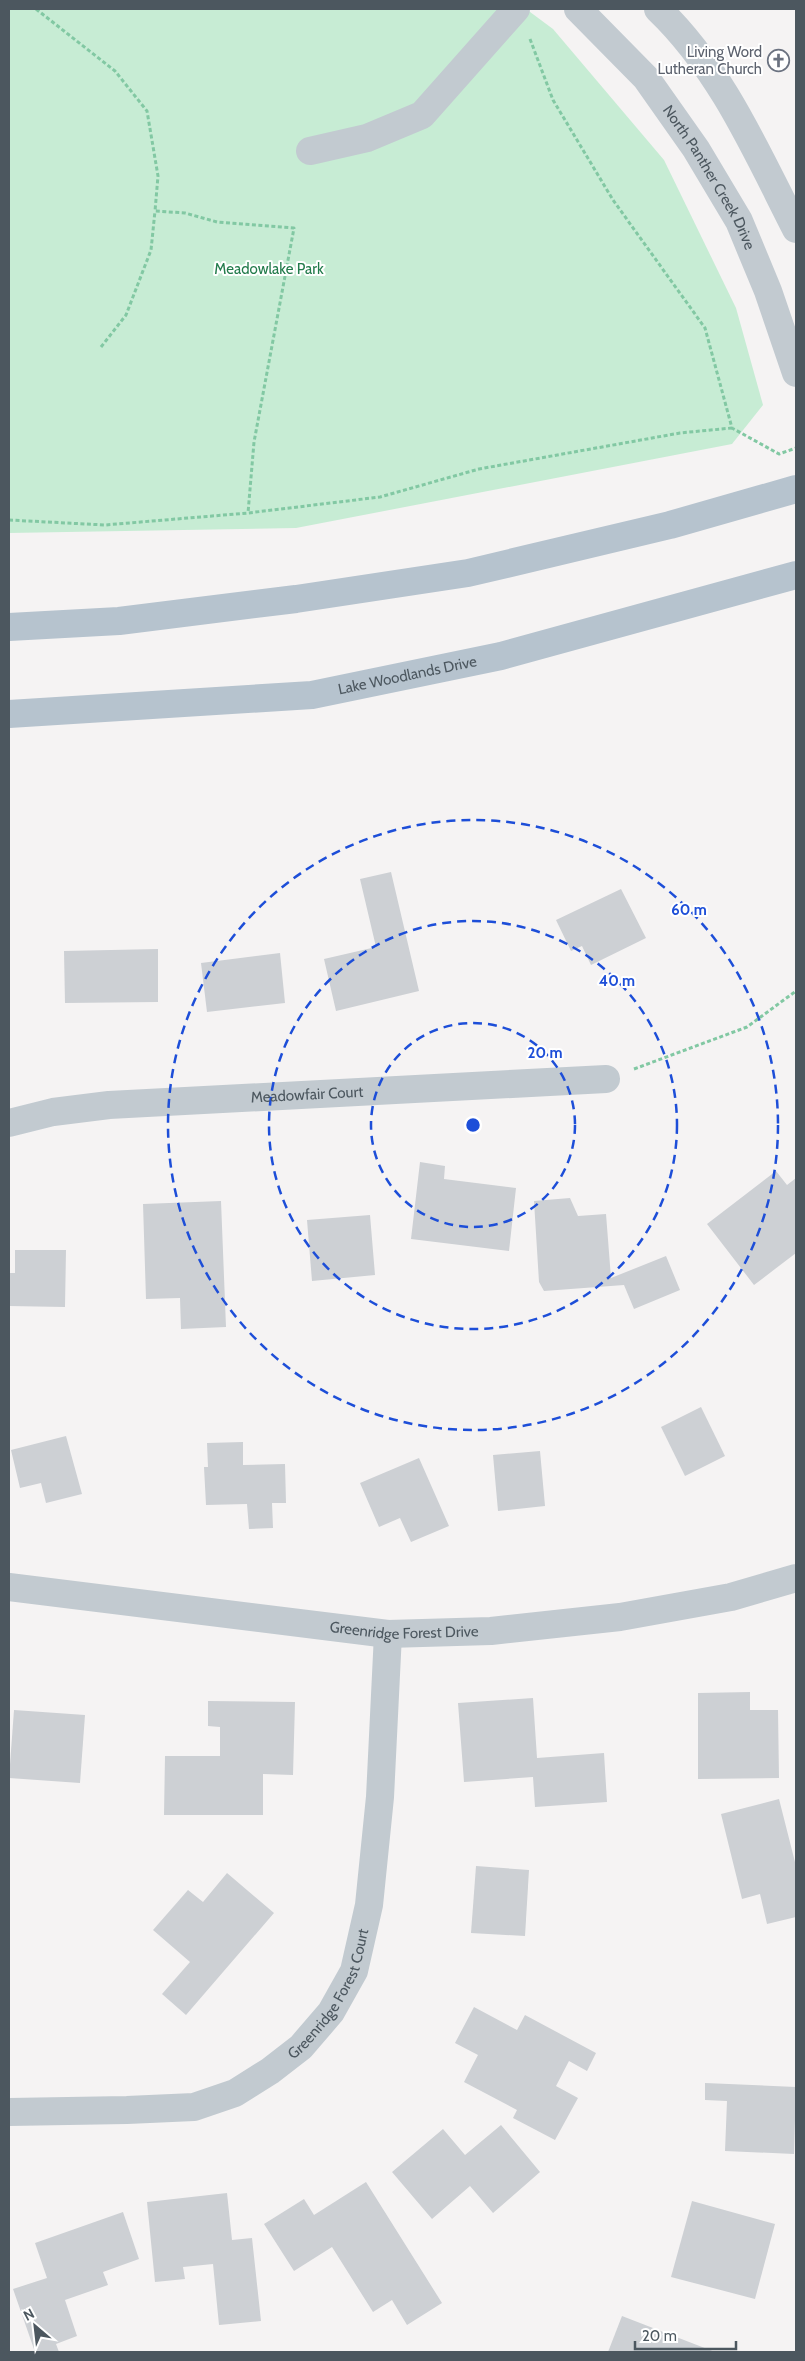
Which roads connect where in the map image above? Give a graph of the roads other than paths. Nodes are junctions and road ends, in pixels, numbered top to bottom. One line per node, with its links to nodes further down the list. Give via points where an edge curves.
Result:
1 (578, 9): 6 (street, North Panther Creek Drive, via 646,78 696,149 739,221 768,291)
2 (658, 9): 5 (street, via 675,26 720,86)
3 (512, 13): 4 (street, via 422,115 367,138)
4 (310, 151)
5 (794, 221)
6 (796, 373)
7 (796, 489): 9 (main road, via 670,525 468,573 119,621)
8 (796, 575): 10 (main road, Lake Woodlands Drive, via 502,656 312,695)
9 (9, 627)
10 (9, 714)
11 (606, 1079): 12 (street, Meadowfair Court, via 109,1105 53,1112)
12 (9, 1123)
13 (796, 1578): 15 (street, Greenridge Forest Drive, via 732,1598 620,1618 491,1632)
14 (9, 1587): 15 (street, Greenridge Forest Drive)
15 (388, 1634): 16 (street, Greenridge Forest Court, via 380,1797 369,1905 354,1971 331,2012 301,2047 270,2071 235,2094 194,2107)
16 (9, 2112)

